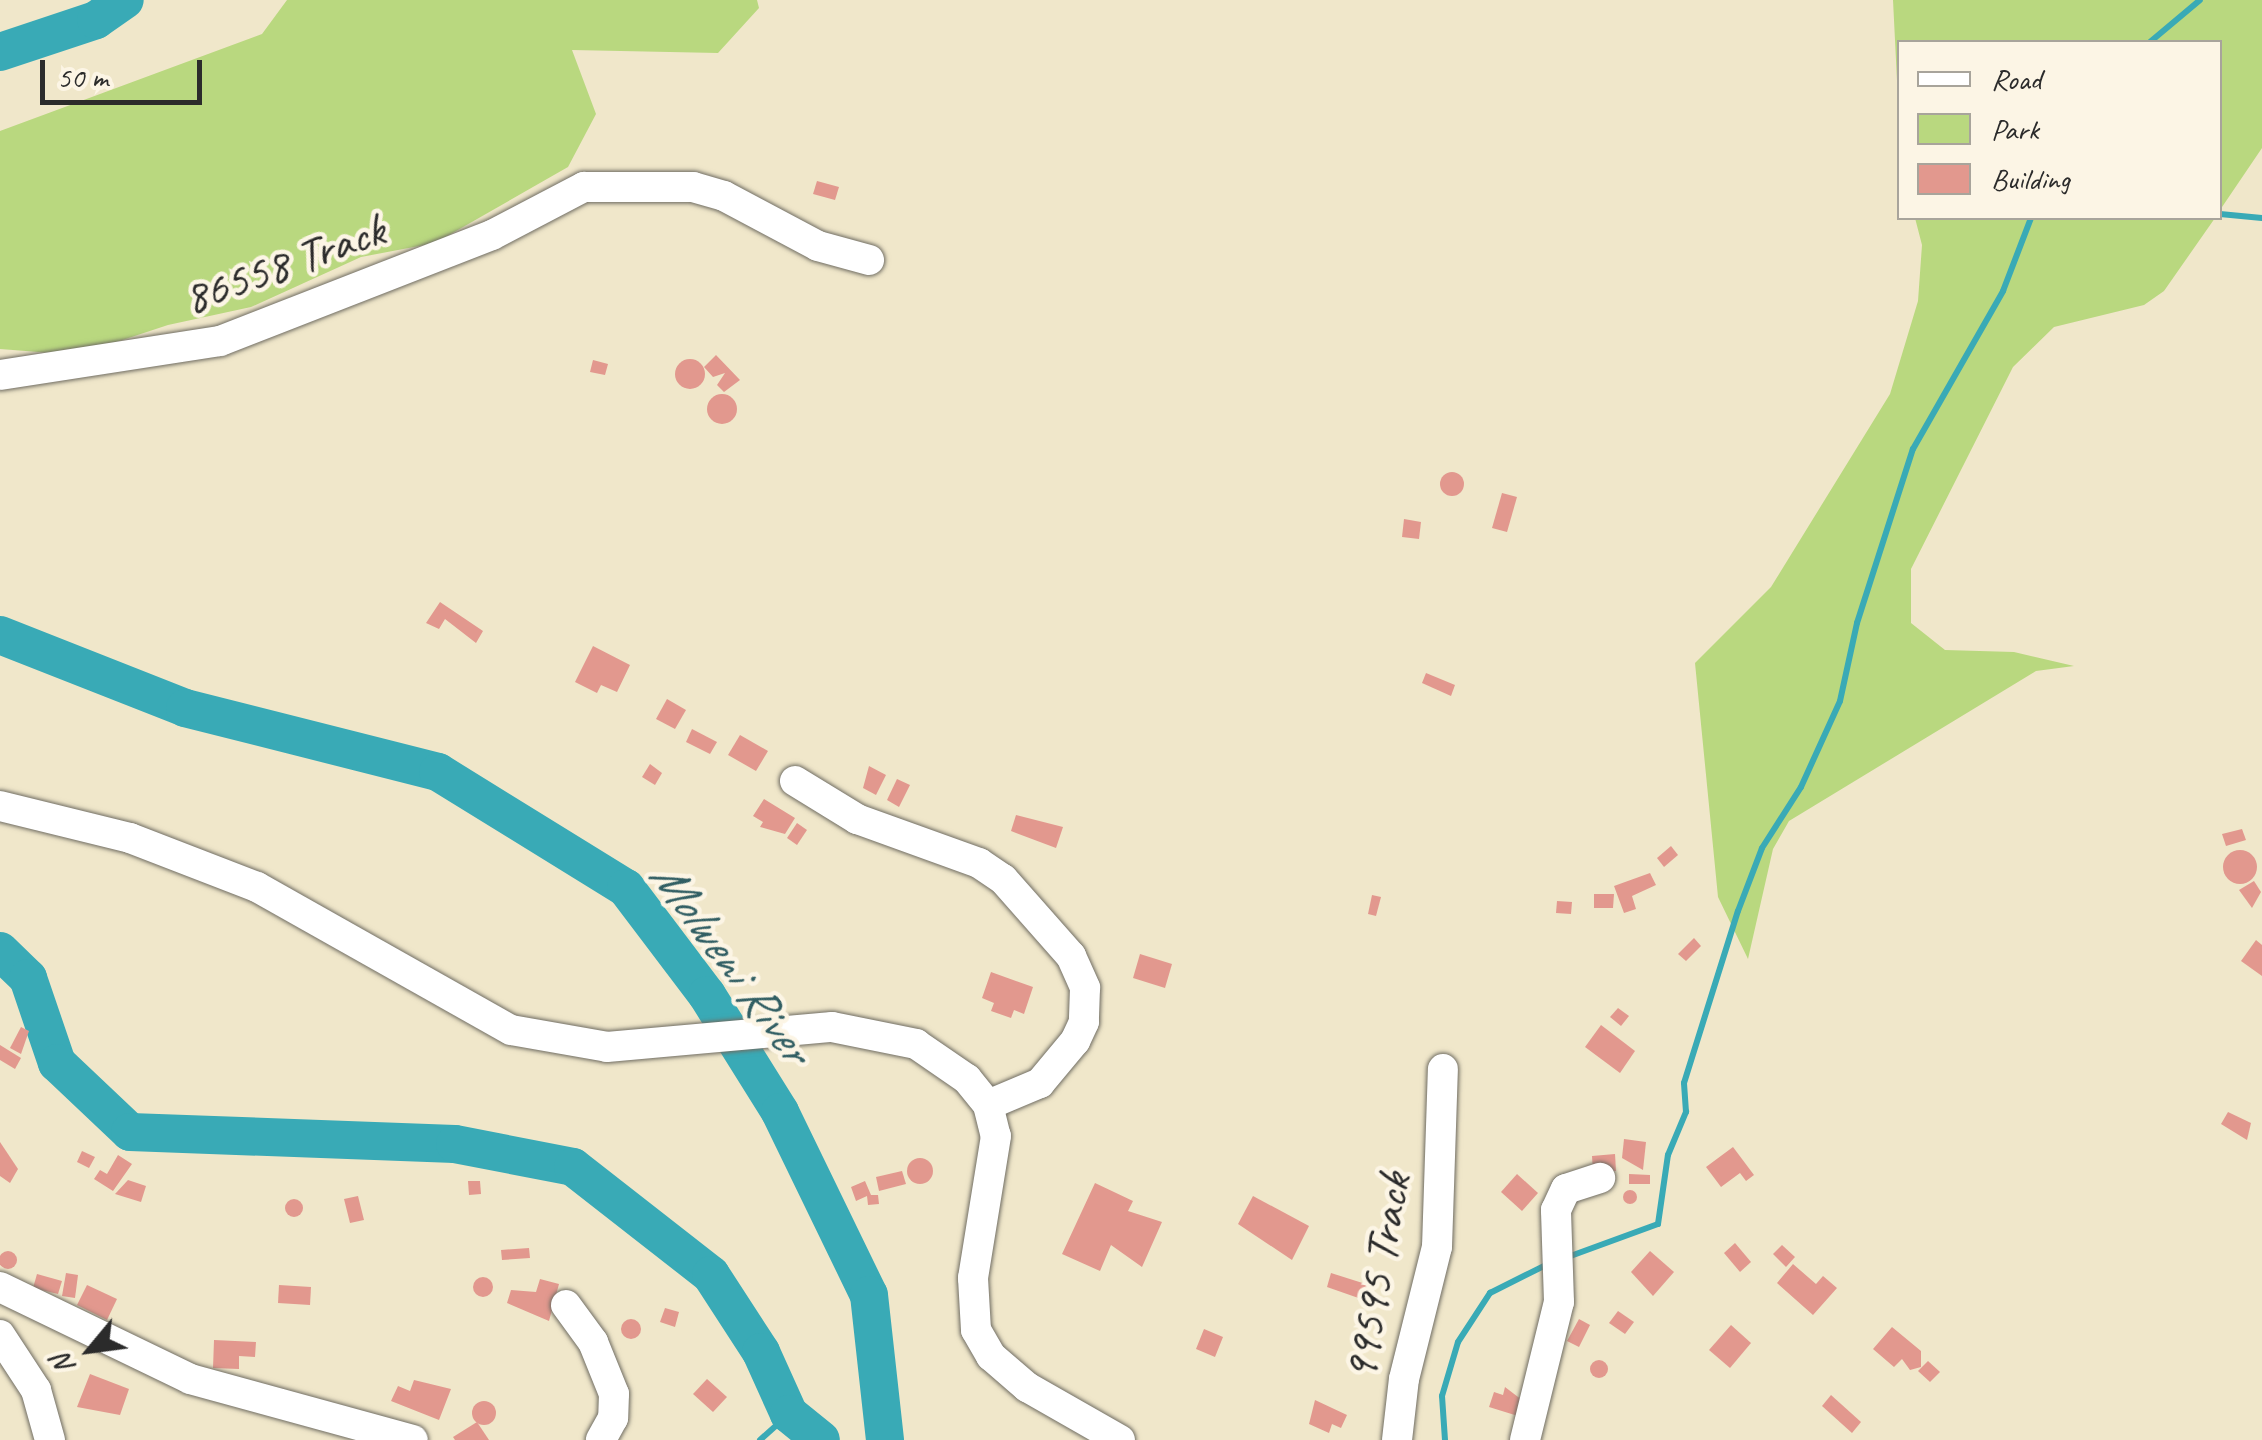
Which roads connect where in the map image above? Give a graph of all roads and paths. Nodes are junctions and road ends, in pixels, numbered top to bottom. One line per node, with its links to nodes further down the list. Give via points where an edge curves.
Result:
1 (869, 260): 2 (street, 86558 Track, via 818,246 694,187 584,187 492,235 220,341)
2 (0, 375)
3 (796, 781): 6 (street, via 857,818 946,849 1003,878 1071,956 1086,988 1084,1022 1064,1059 1026,1092)
4 (0, 806): 6 (street, via 130,838 257,887 510,1030 607,1048 855,1029 916,1044 968,1079)
5 (1443, 1069): 15 (street, 99595 Track, via 1437,1247 1404,1378)
6 (988, 1105): 14 (street, via 996,1167 973,1278 976,1330 991,1356 1027,1388)
7 (1600, 1178): 16 (street, via 1566,1189 1556,1210 1559,1302)
8 (0, 1287): 12 (street, via 190,1379)
9 (566, 1304): 13 (street, via 592,1342 614,1394 613,1418)
10 (0, 1335): 11 (street, via 36,1390)
11 (50, 1440)
12 (414, 1440)
13 (601, 1440)
14 (1120, 1440)
15 (1397, 1440)
16 (1526, 1440)

